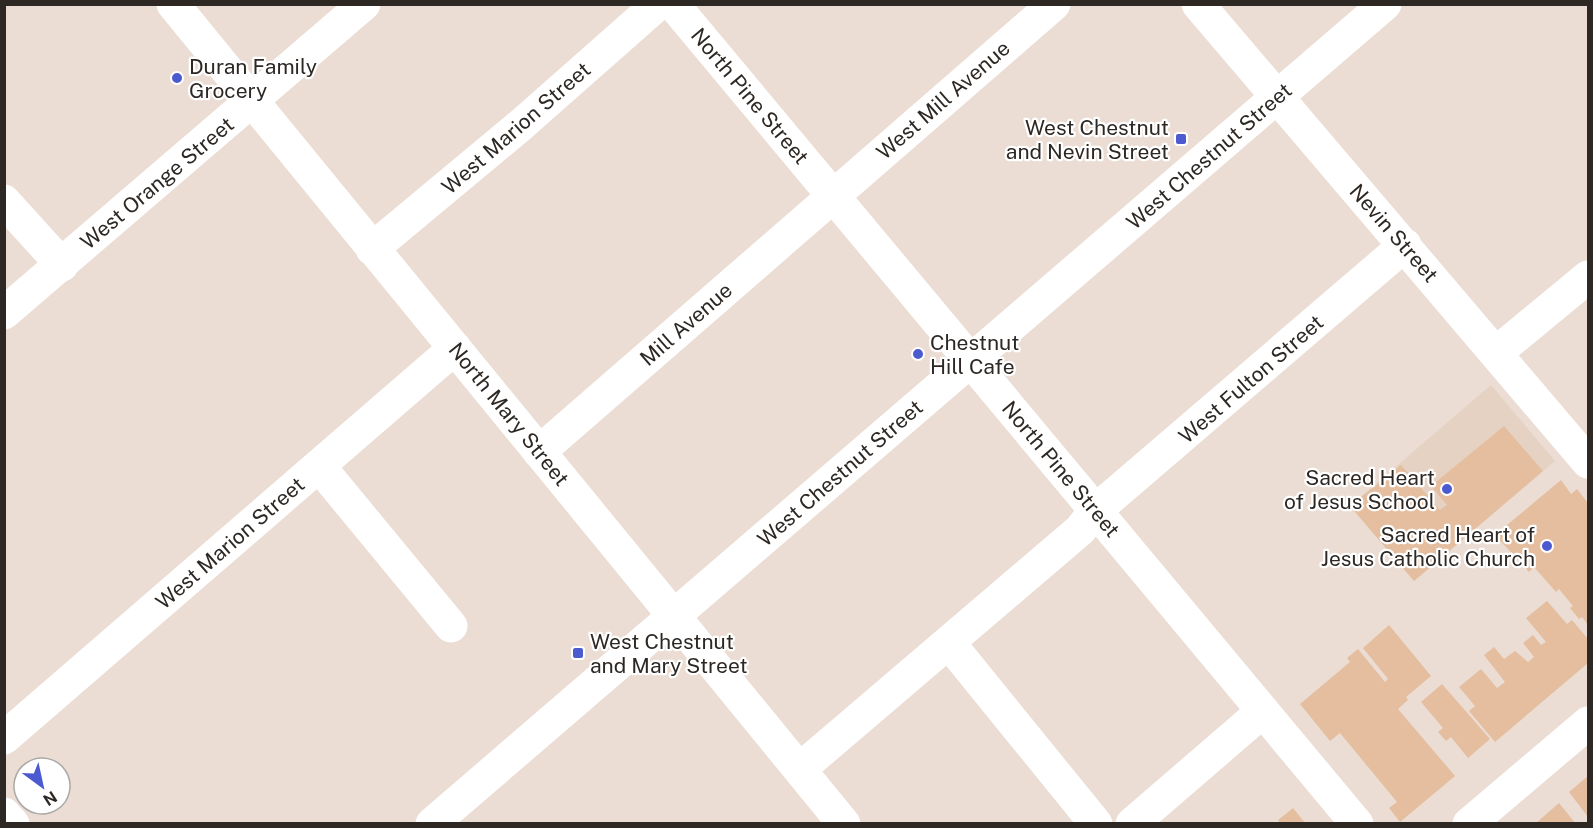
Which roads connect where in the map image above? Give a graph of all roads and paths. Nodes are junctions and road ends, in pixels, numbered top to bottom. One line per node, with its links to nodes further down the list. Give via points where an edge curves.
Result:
1 (173, 4): 9 (street, North Mary Street)
2 (364, 4): 9 (street, West Orange Street)
3 (658, 4): 13 (street, West Marion Street)
4 (673, 4): 10 (street, North Pine Street)
5 (1054, 4): 10 (street, West Mill Avenue)
6 (1198, 4): 8 (street, Nevin Street)
7 (1386, 4): 8 (street, West Chestnut Street)
8 (1278, 97): 12 (street, Nevin Street); 19 (street, West Chestnut Street)
9 (254, 100): 13 (street, North Mary Street); 14 (street, West Orange Street)
10 (832, 196): 19 (street, North Pine Street); 20 (street, Mill Avenue)
11 (4, 201): 14 (street)
12 (1405, 245): 18 (street, Nevin Street); 23 (street, West Fulton Street)
13 (372, 249): 17 (street, North Mary Street)
14 (62, 265): 16 (street, West Orange Street)
15 (1588, 277): 18 (street)
16 (4, 313)
17 (455, 348): 20 (street, North Mary Street); 22 (street, West Marion Street)
18 (1496, 352): 21 (street, Nevin Street)
19 (970, 361): 23 (street, North Pine Street); 24 (street, West Chestnut Street)
20 (539, 452): 24 (street, North Mary Street)
21 (1588, 462)
22 (319, 466): 25 (street); 29 (street, West Marion Street)
23 (1095, 511): 26 (street, West Fulton Street, via 1080,530); 27 (street, North Pine Street)
24 (674, 616): 30 (street, North Mary Street); 33 (street, West Chestnut Street)
25 (451, 626)
26 (949, 643): 30 (street, West Fulton Street); 35 (street)
27 (1263, 711): 36 (street); 37 (street, North Pine Street)
28 (1588, 723): 38 (street)
29 (4, 738)
30 (800, 769): 34 (street, North Mary Street)
31 (4, 814): 32 (street)
32 (13, 824)
33 (432, 824)
34 (844, 824)
35 (1096, 824)
36 (1132, 824)
37 (1357, 824)
38 (1469, 824)

